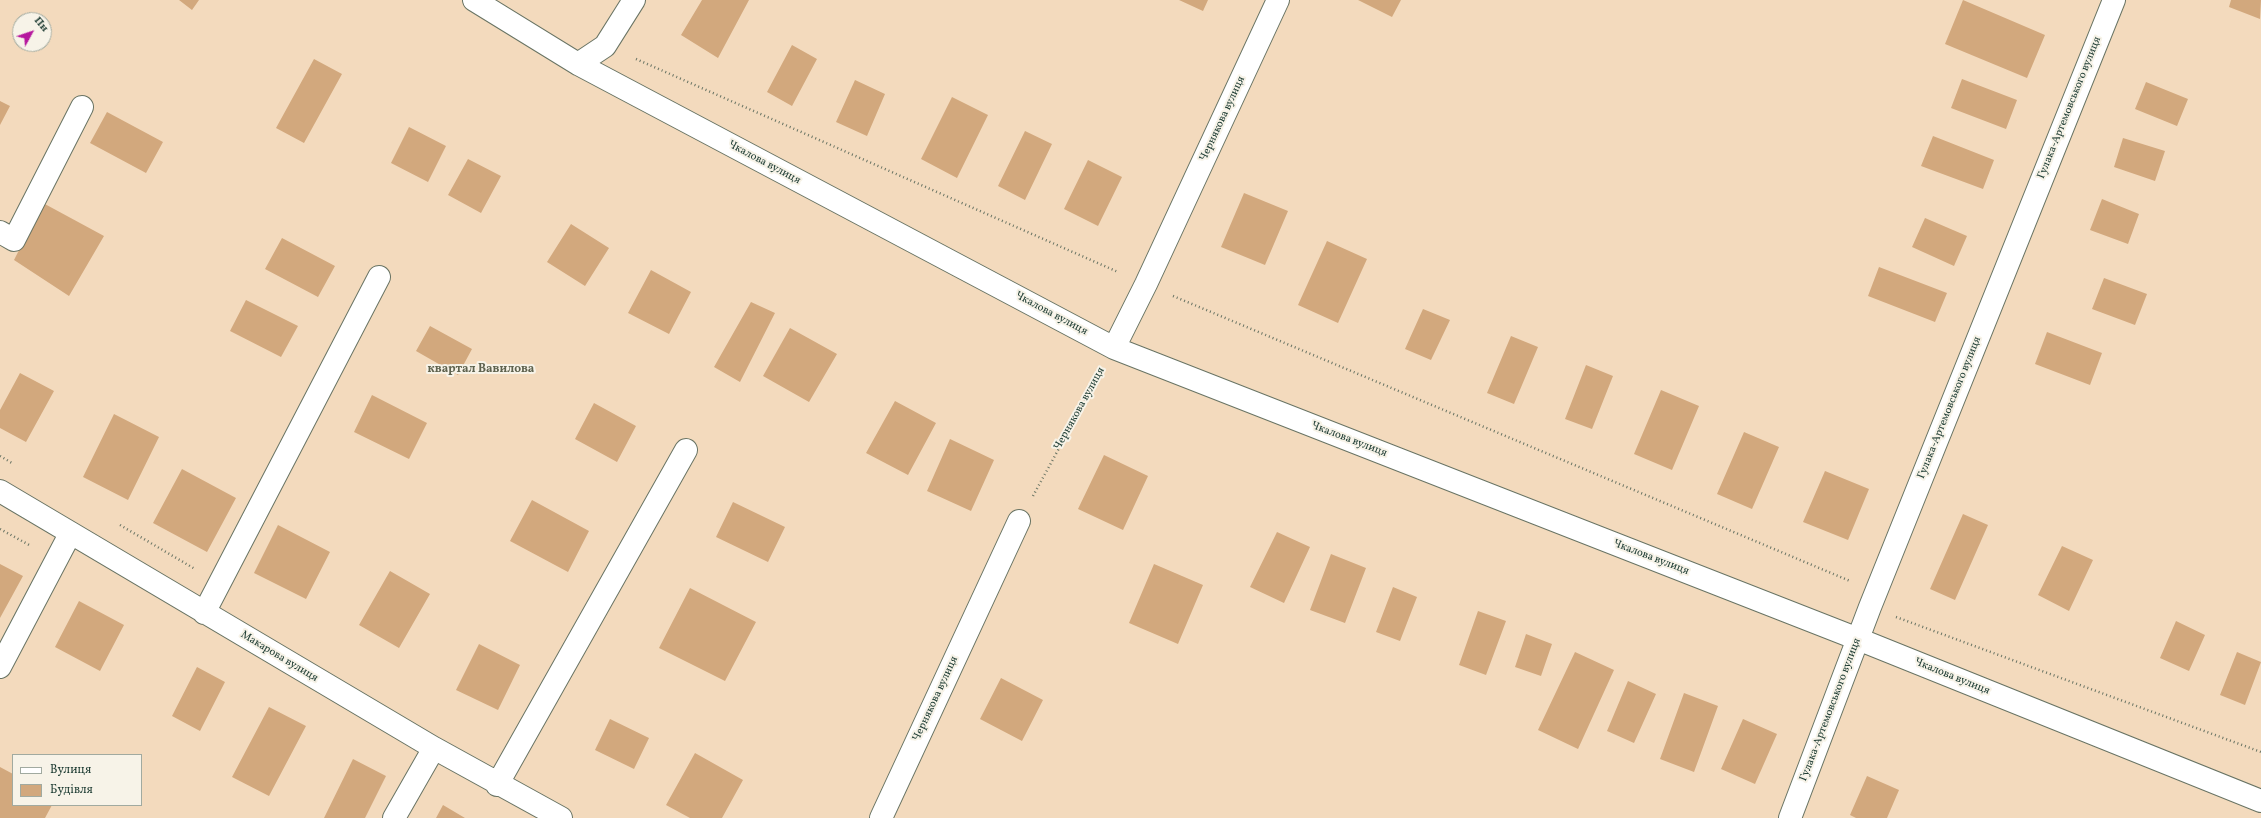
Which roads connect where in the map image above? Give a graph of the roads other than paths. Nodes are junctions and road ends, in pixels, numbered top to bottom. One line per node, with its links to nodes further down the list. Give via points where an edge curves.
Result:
1 (474, 0): 5 (street, Чкалова вулиця)
2 (634, 0): 5 (street, via 605,46)
3 (1278, 0): 9 (street, Чернякова вулиця)
4 (2114, 0): 15 (street, Гулака-Артемовського вулиця)
5 (578, 64): 9 (street, Чкалова вулиця)
6 (82, 107): 7 (street, via 14,240)
7 (0, 232)
8 (379, 277): 14 (street)
9 (1114, 348): 15 (street, Чкалова вулиця)
10 (686, 450): 18 (street)
11 (0, 491): 13 (street, Макарова вулиця)
12 (1019, 521): 22 (street, Чернякова вулиця)
13 (70, 534): 14 (street, Макарова вулиця); 16 (street)
14 (204, 613): 17 (street, Макарова вулиця)
15 (1858, 639): 19 (street, Чкалова вулиця); 23 (street, Гулака-Артемовського вулиця)
16 (0, 667)
17 (434, 748): 18 (street, Макарова вулиця); 20 (street)
18 (497, 785): 21 (street, Макарова вулиця)
19 (2261, 801)
20 (394, 818)
21 (561, 818)
22 (881, 818)
23 (1790, 818)

